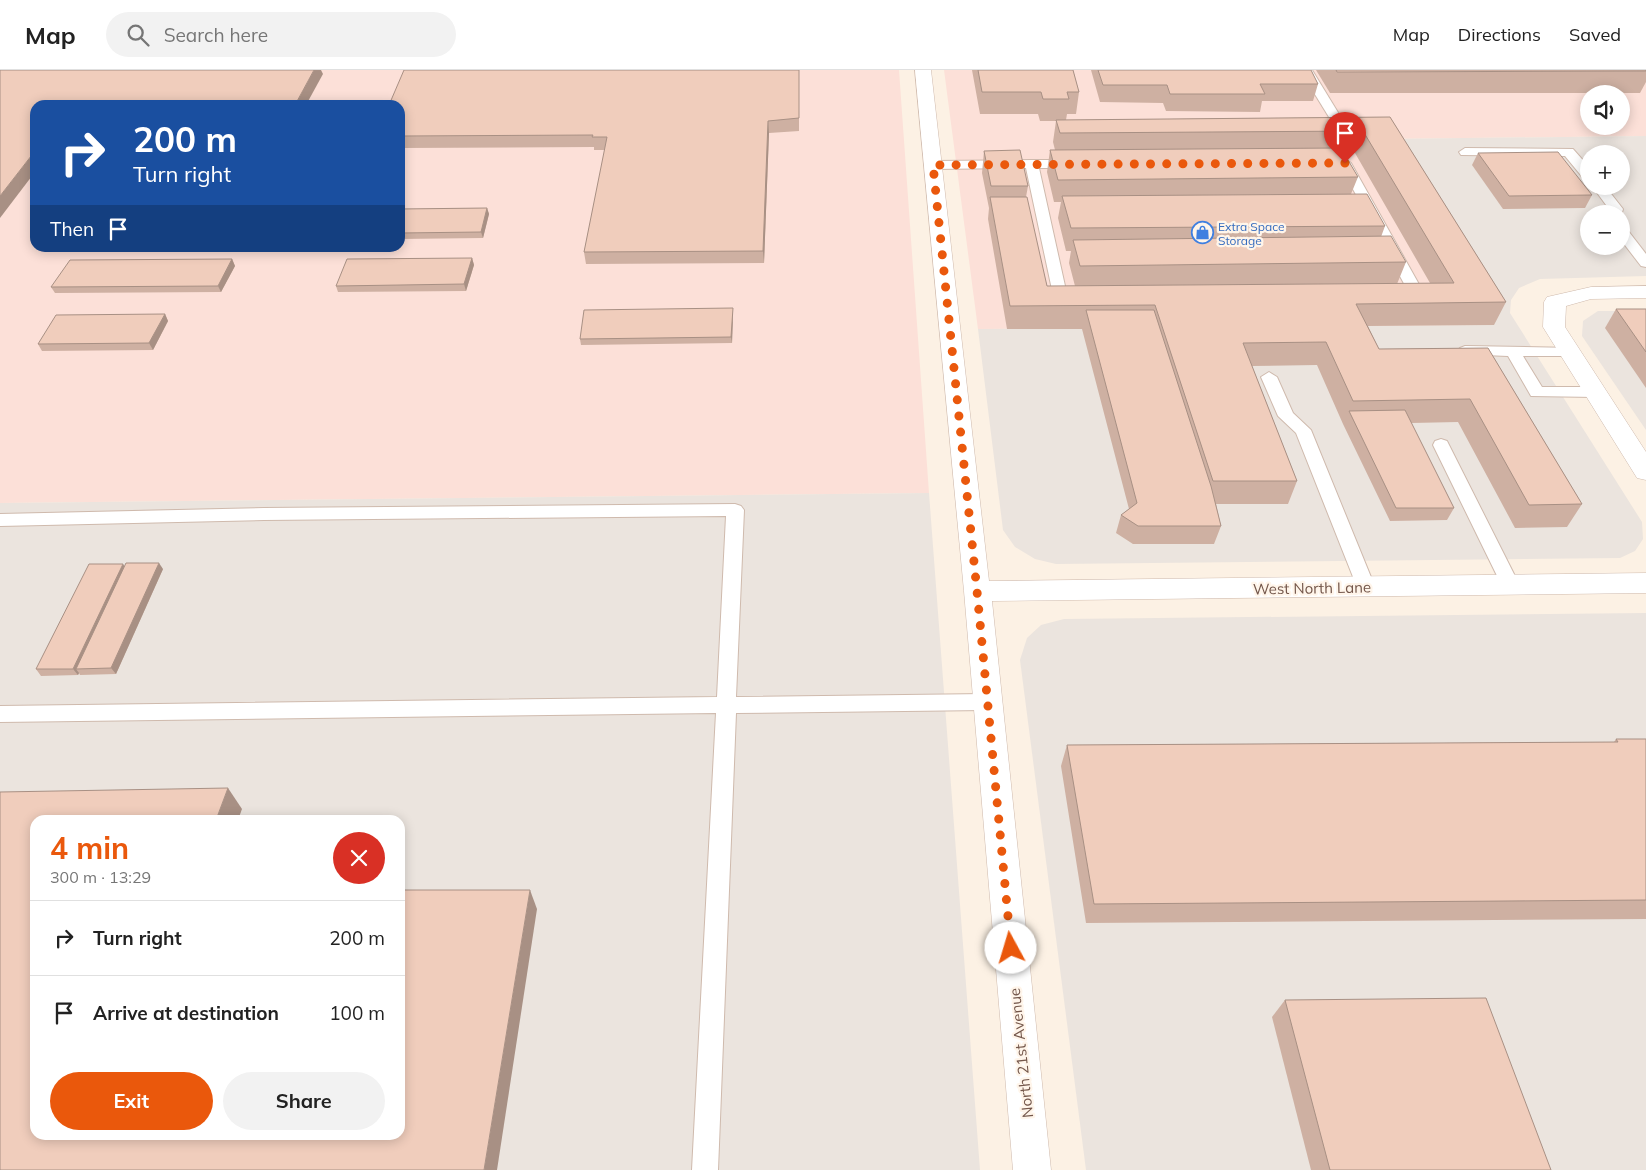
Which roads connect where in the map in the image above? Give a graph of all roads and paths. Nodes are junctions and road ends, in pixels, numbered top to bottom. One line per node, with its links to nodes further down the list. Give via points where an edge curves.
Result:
1 (923, 70): 8 (street, North 21st Avenue)
2 (1306, 70): 3 (lane)
3 (1336, 119)
4 (1465, 152): 9 (lane, via 1569,152)
5 (1326, 163): 13 (lane, via 1345,163)
6 (1032, 164): 7 (lane); 8 (lane); 20 (lane, via 1047,210 1057,257 1061,299)
7 (1091, 164)
8 (933, 165): 32 (street, North 21st Avenue)
9 (1580, 165)
10 (1605, 195): 11 (lane)
11 (1613, 205)
12 (1350, 208): 13 (lane)
13 (1370, 208): 16 (lane)
14 (1630, 243): 17 (lane)
15 (1376, 254): 16 (lane)
16 (1396, 254): 19 (lane, via 1418,295)
17 (1646, 263)
18 (1646, 292): 23 (street, via 1591,293 1555,302 1554,327)
19 (1389, 296)
20 (1091, 299)
21 (1447, 350): 22 (lane)
22 (1513, 350): 23 (lane); 25 (lane, via 1537,392)
23 (1569, 350): 25 (street)
24 (1269, 377): 31 (lane, via 1286,416 1304,430)
25 (1595, 392): 27 (street)
26 (1441, 445): 30 (lane)
27 (1646, 472)
28 (0, 520): 34 (lane, via 735,510)
29 (1646, 583): 30 (street, West North Lane)
30 (1511, 586): 31 (street, West North Lane)
31 (1366, 587): 32 (street, West North Lane)
32 (977, 591): 33 (street, North 21st Avenue)
33 (986, 702): 34 (lane); 37 (street, North 21st Avenue)
34 (726, 705): 35 (lane); 36 (lane)
35 (0, 714)
36 (705, 1170)
37 (1032, 1170)

